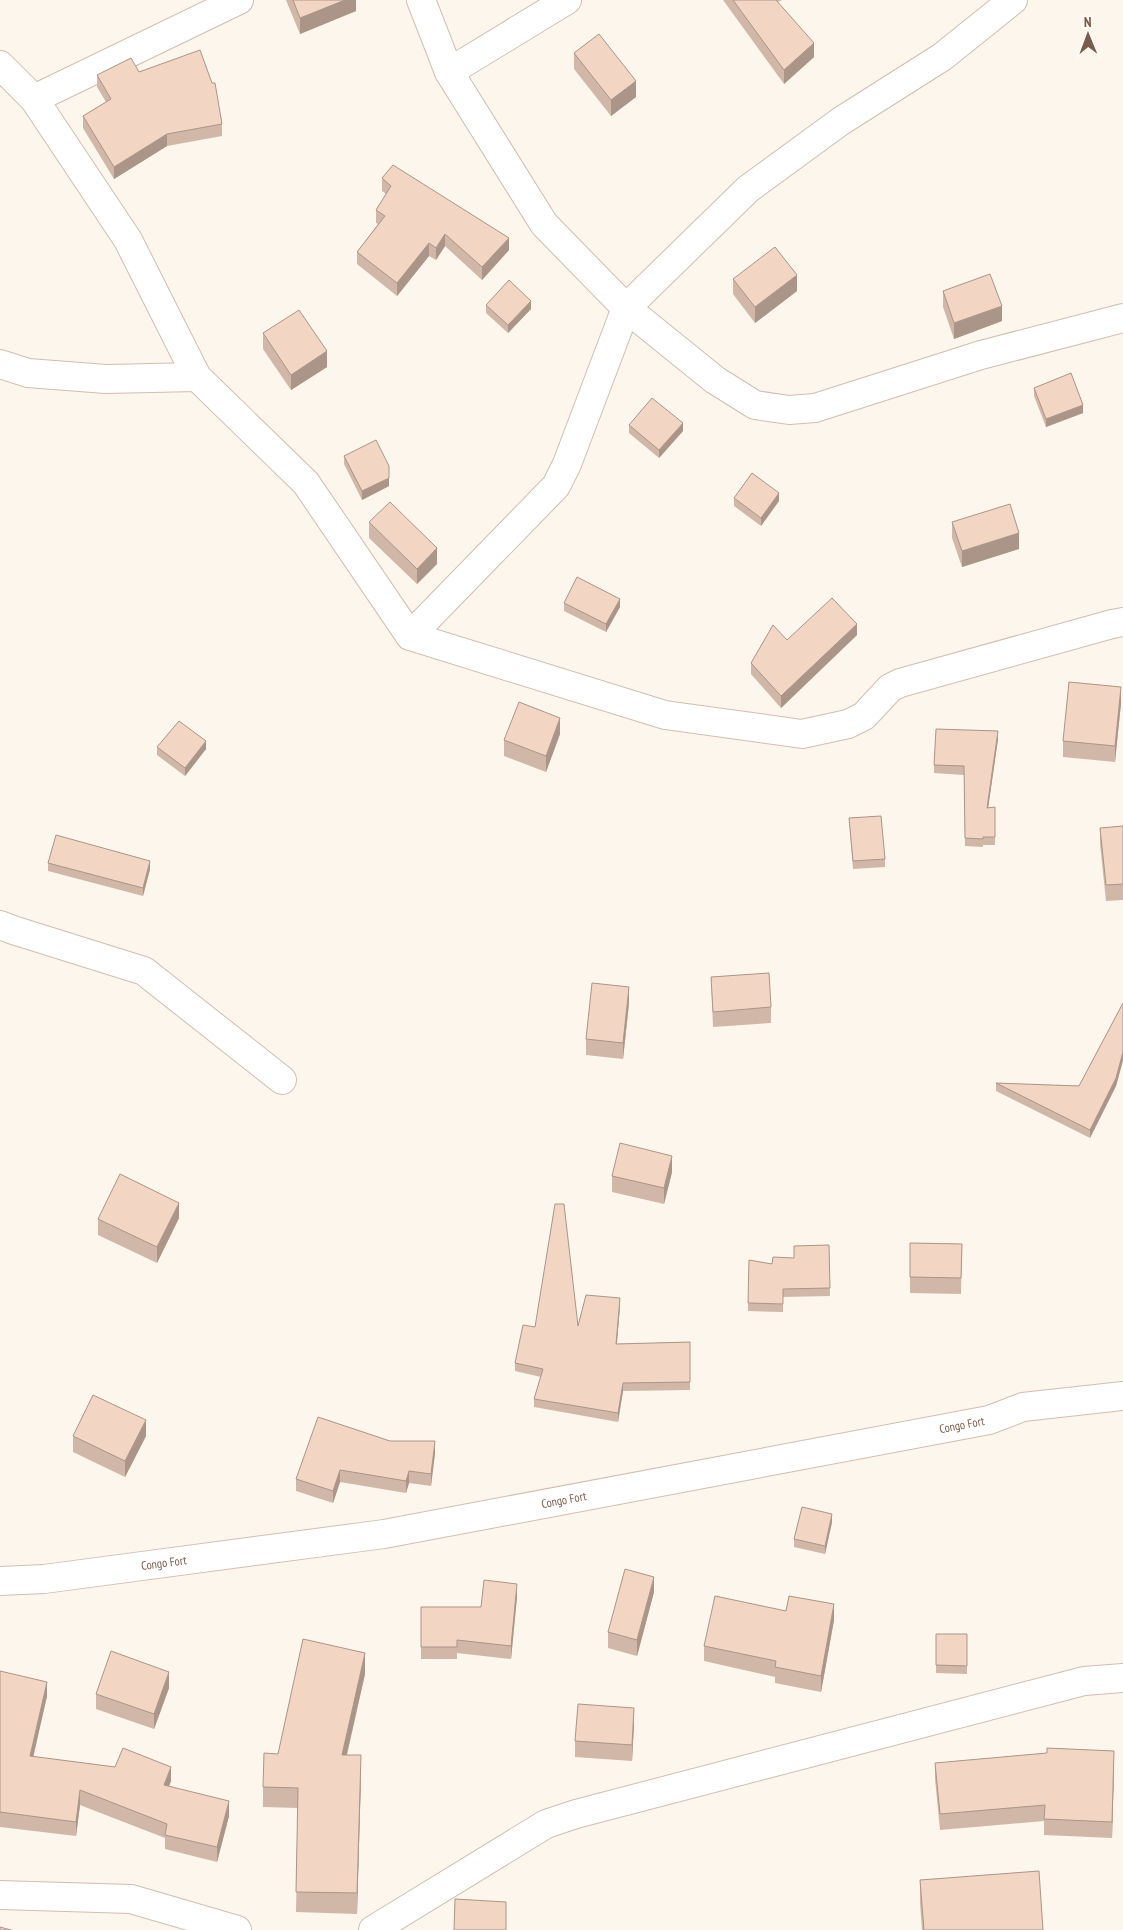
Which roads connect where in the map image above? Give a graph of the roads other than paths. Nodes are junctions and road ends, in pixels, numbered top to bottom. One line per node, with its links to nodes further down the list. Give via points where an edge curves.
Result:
1 (239, 0): 7 (street)
2 (421, 0): 6 (street)
3 (567, 0): 6 (street)
4 (1013, 0): 8 (street, via 942,57 841,121 748,189)
5 (0, 65): 7 (street)
6 (449, 72): 8 (street, via 544,224)
7 (34, 99): 11 (street, via 128,240)
8 (626, 308): 9 (street, via 715,380 755,405 789,410 815,408 981,355); 13 (street, via 556,486)
9 (1123, 318)
10 (0, 364): 11 (street, via 28,373 106,379)
11 (197, 377): 13 (street, via 306,483)
12 (1123, 622): 13 (street, via 900,683 890,688 864,716 848,724 802,734 665,715)
13 (410, 636)
14 (0, 925): 15 (street, via 144,971)
15 (282, 1080)
16 (1123, 1396): 17 (street, Congo Fort, via 1023,1407 989,1420 384,1534 44,1579)
17 (0, 1581)
18 (1123, 1678): 21 (street, via 1084,1681 569,1816 546,1824)
19 (0, 1895): 20 (street, via 131,1899)
20 (237, 1930)
21 (373, 1930)

